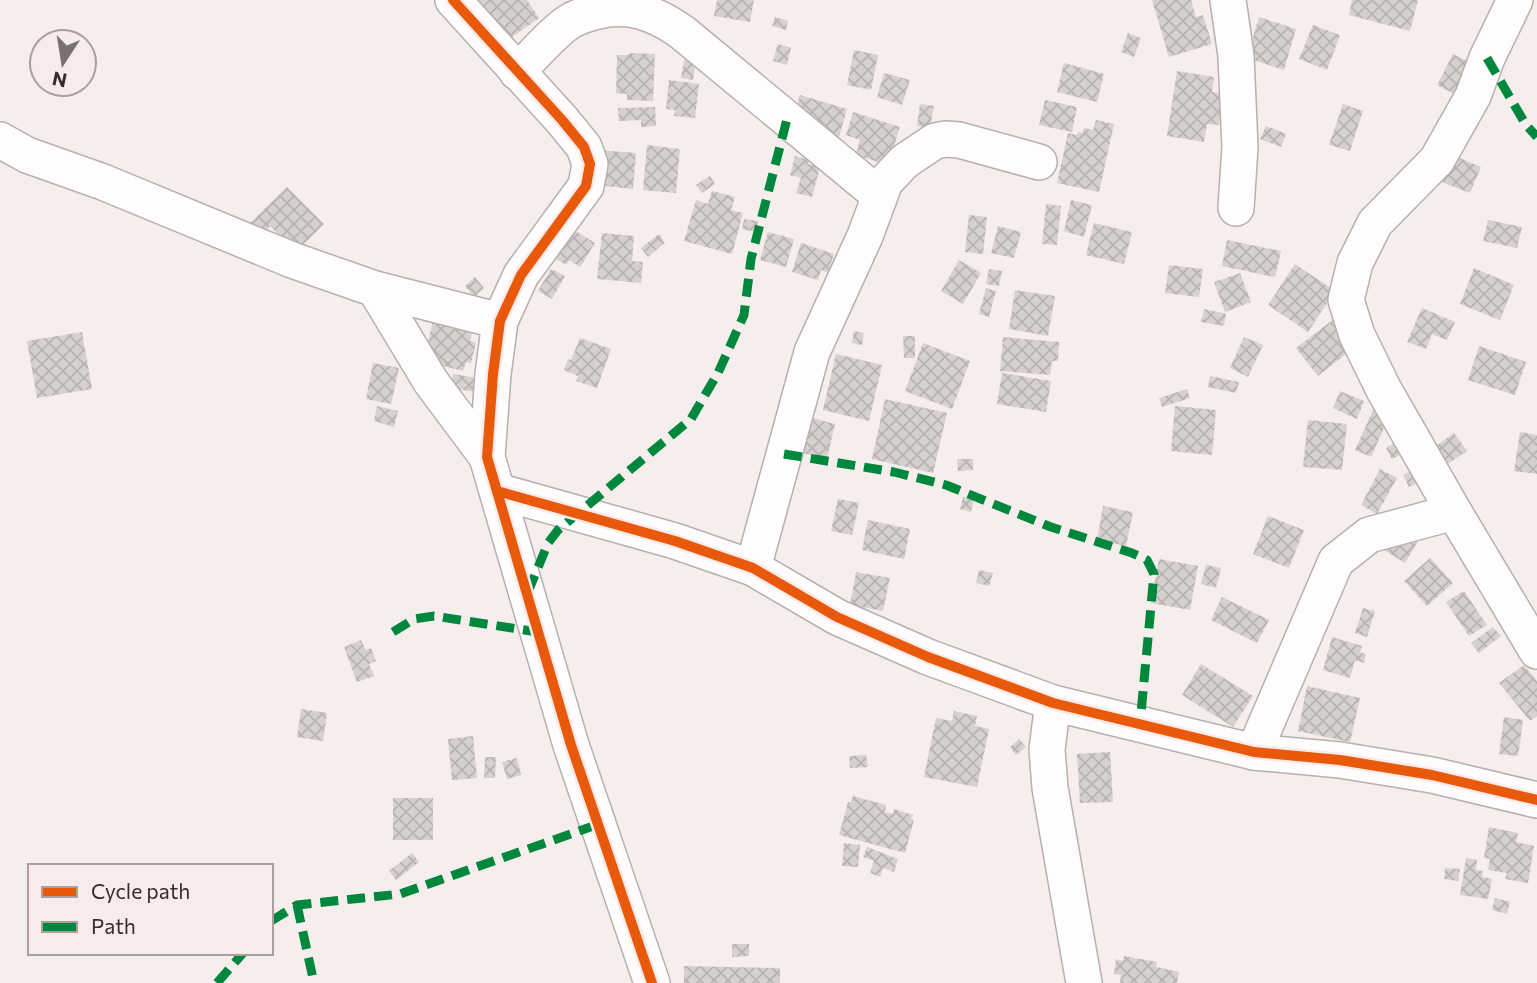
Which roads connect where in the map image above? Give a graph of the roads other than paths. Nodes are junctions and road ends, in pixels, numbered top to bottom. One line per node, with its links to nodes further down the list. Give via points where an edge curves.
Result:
1 (453, 0): 4 (street)
2 (1228, 0): 8 (street, via 1241,147)
3 (1515, 0): 13 (street, via 1473,96 1437,160 1375,223 1355,263 1346,300 1384,390)
4 (516, 72): 7 (street, via 570,20 601,8 629,7 658,15); 10 (street, via 584,146 590,164 586,186 521,275)
5 (0, 139): 9 (street, via 27,155)
6 (1039, 162): 7 (street, via 959,140 935,141 905,161)
7 (879, 195): 14 (street, via 812,352)
8 (1236, 208)
9 (374, 289): 10 (street); 11 (street, via 431,382)
10 (500, 321): 11 (street)
11 (486, 457): 12 (street)
12 (496, 491): 14 (street, via 675,541); 19 (street, via 570,745)
13 (1454, 512): 15 (street); 17 (street, via 1369,535 1336,561)
14 (753, 569): 16 (street, via 837,617 928,657)
15 (1537, 651)
16 (1053, 703): 17 (street); 20 (street, via 1047,749 1050,788)
17 (1254, 752): 18 (street, via 1432,775)
18 (1537, 800)
19 (652, 983)
20 (1084, 983)

